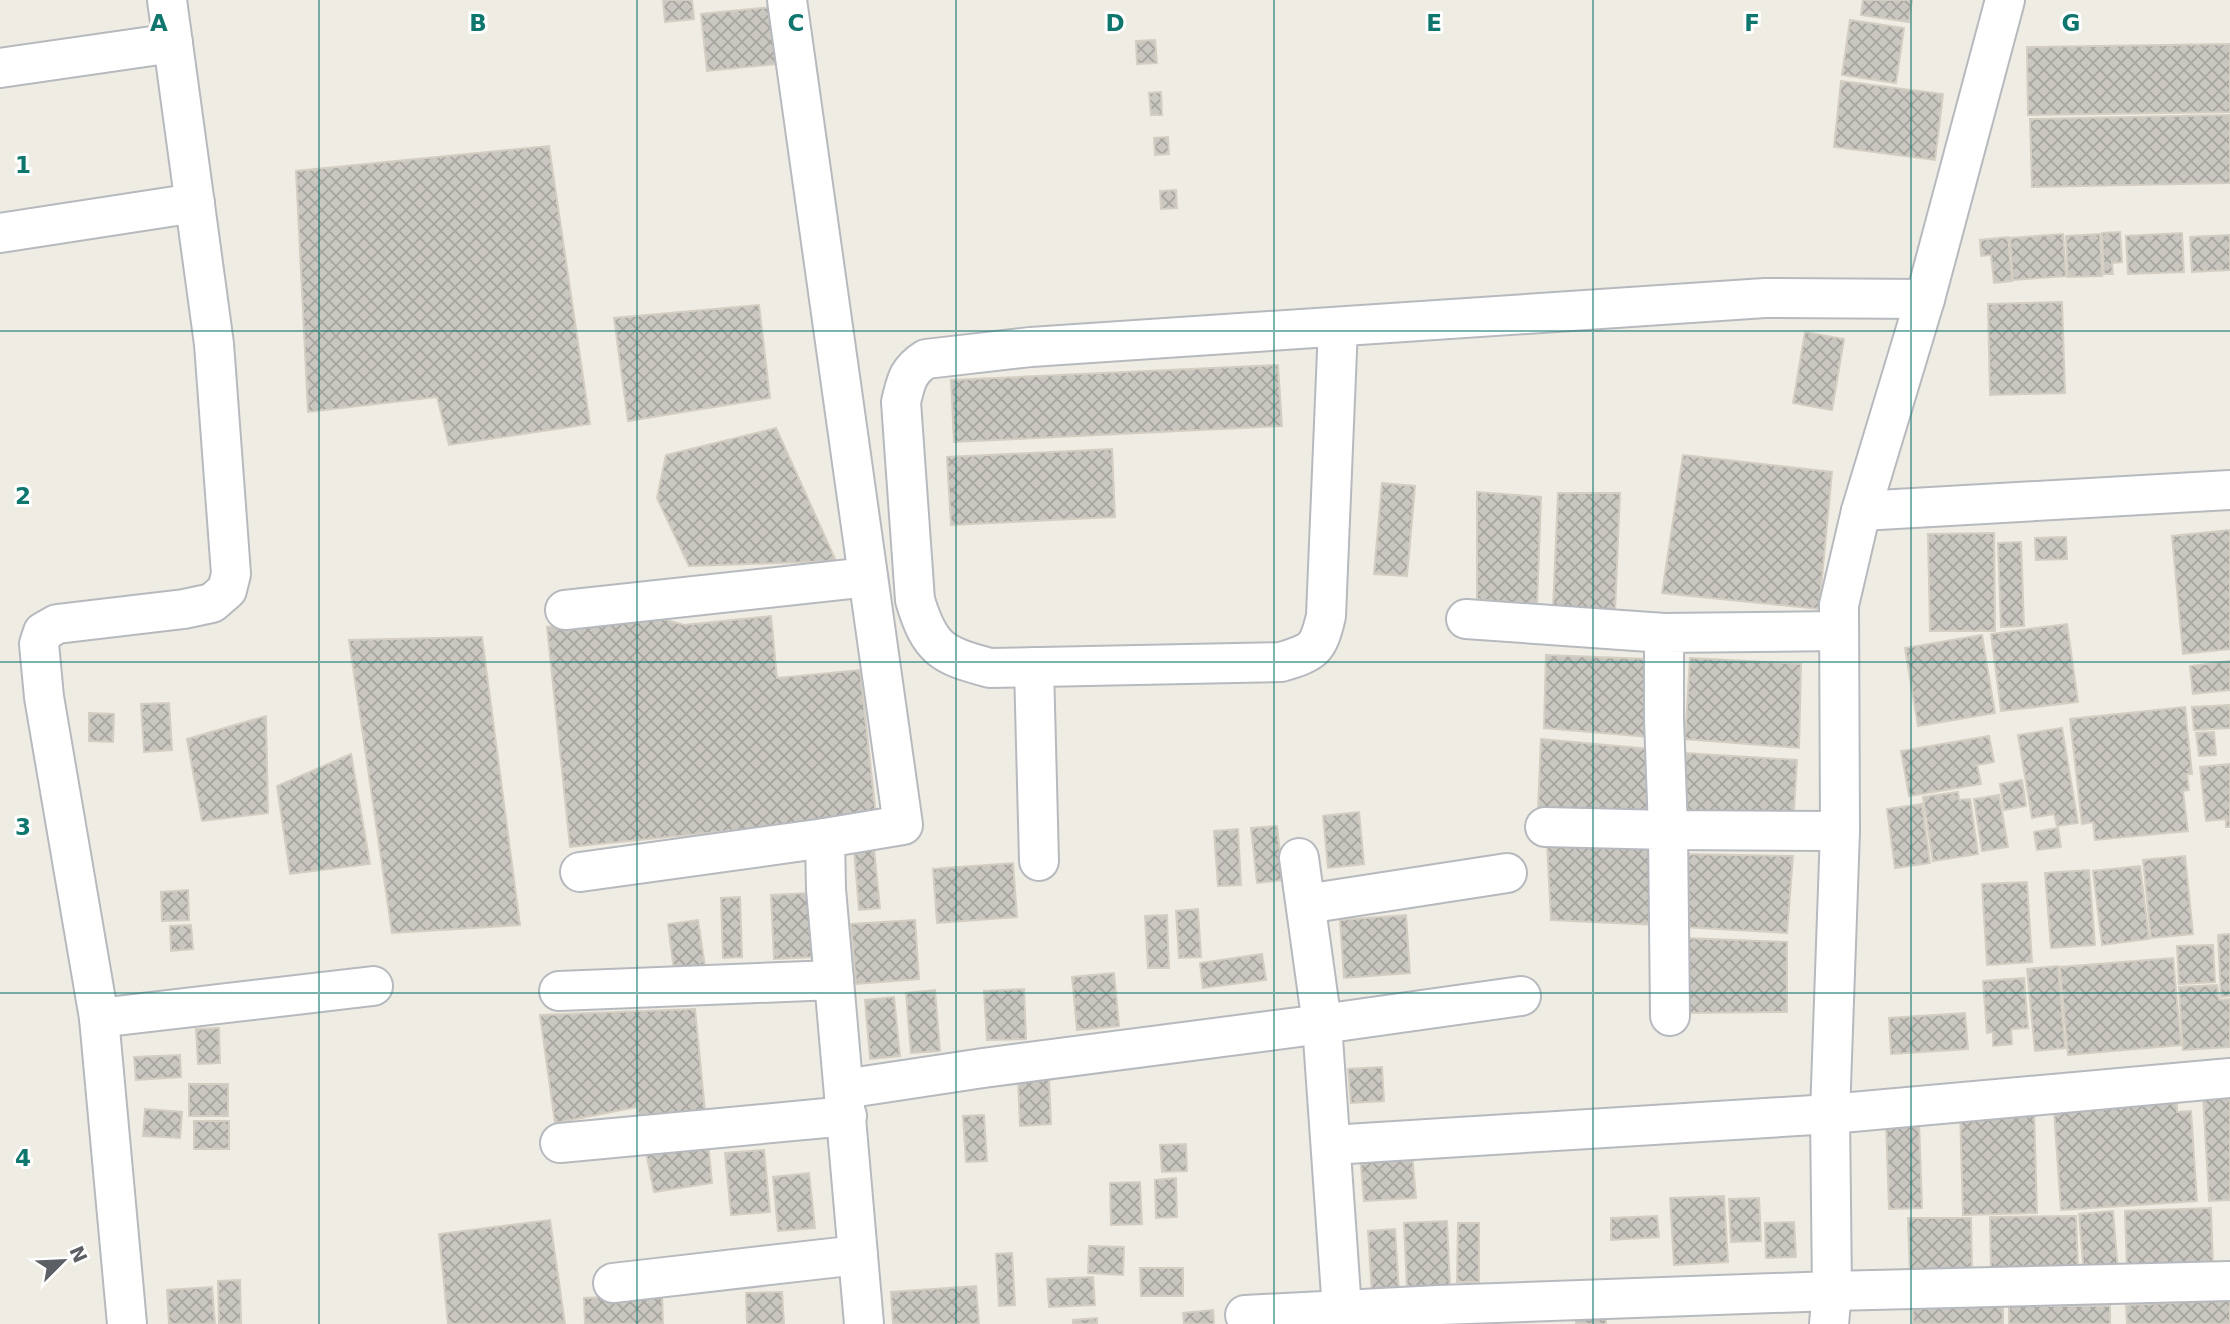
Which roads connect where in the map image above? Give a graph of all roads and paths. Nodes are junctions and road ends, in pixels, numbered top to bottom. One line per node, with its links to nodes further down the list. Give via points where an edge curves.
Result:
1 (167, 0): 4 (street)
2 (786, 0): 12 (street)
3 (2005, 0): 8 (street)
4 (173, 43): 5 (street); 6 (street)
5 (0, 68)
6 (195, 203): 7 (street); 32 (street, via 214,345 231,574 227,590 212,603 184,609 57,624 43,632 39,644)
7 (0, 233)
8 (1924, 299): 9 (street, via 1765,298); 11 (street)
9 (1338, 327): 17 (street, via 1326,616 1321,640 1307,654 1281,662); 17 (street, via 1031,346 926,359 915,366 901,402 915,600 922,625 937,647 956,659 990,668)
10 (2230, 490): 11 (street)
11 (1861, 511): 15 (street, via 1839,605)
12 (868, 577): 13 (street); 21 (street, via 903,825)
13 (565, 610)
14 (1466, 619): 16 (street)
15 (1839, 631): 16 (street); 20 (street)
16 (1664, 632): 19 (street)
17 (1034, 667): 23 (street)
18 (1545, 827): 19 (street)
19 (1668, 830): 20 (street); 31 (street)
20 (1840, 831): 36 (street)
21 (825, 838): 24 (street); 27 (street)
22 (1299, 858): 26 (street)
23 (1039, 861)
24 (580, 872)
25 (1507, 873): 26 (street)
26 (1306, 904): 33 (street)
27 (834, 980): 29 (street); 35 (street)
28 (373, 986): 32 (street)
29 (559, 991)
30 (1521, 996): 33 (street)
31 (1670, 1016)
32 (99, 1018): 47 (street)
33 (1322, 1024): 35 (street, via 983,1068); 38 (street)
34 (2230, 1078): 36 (street)
35 (846, 1103): 37 (street); 39 (street)
36 (1830, 1114): 38 (street); 42 (street)
37 (560, 1143)
38 (1331, 1145): 43 (street)
39 (858, 1255): 41 (street); 48 (street)
40 (2230, 1281): 42 (street)
41 (613, 1283)
42 (1831, 1308): 45 (street)
43 (1342, 1310): 45 (street); 46 (street)
44 (1245, 1315): 46 (street)
45 (1439, 1315)
46 (1304, 1318)
47 (127, 1324)
48 (864, 1324)

